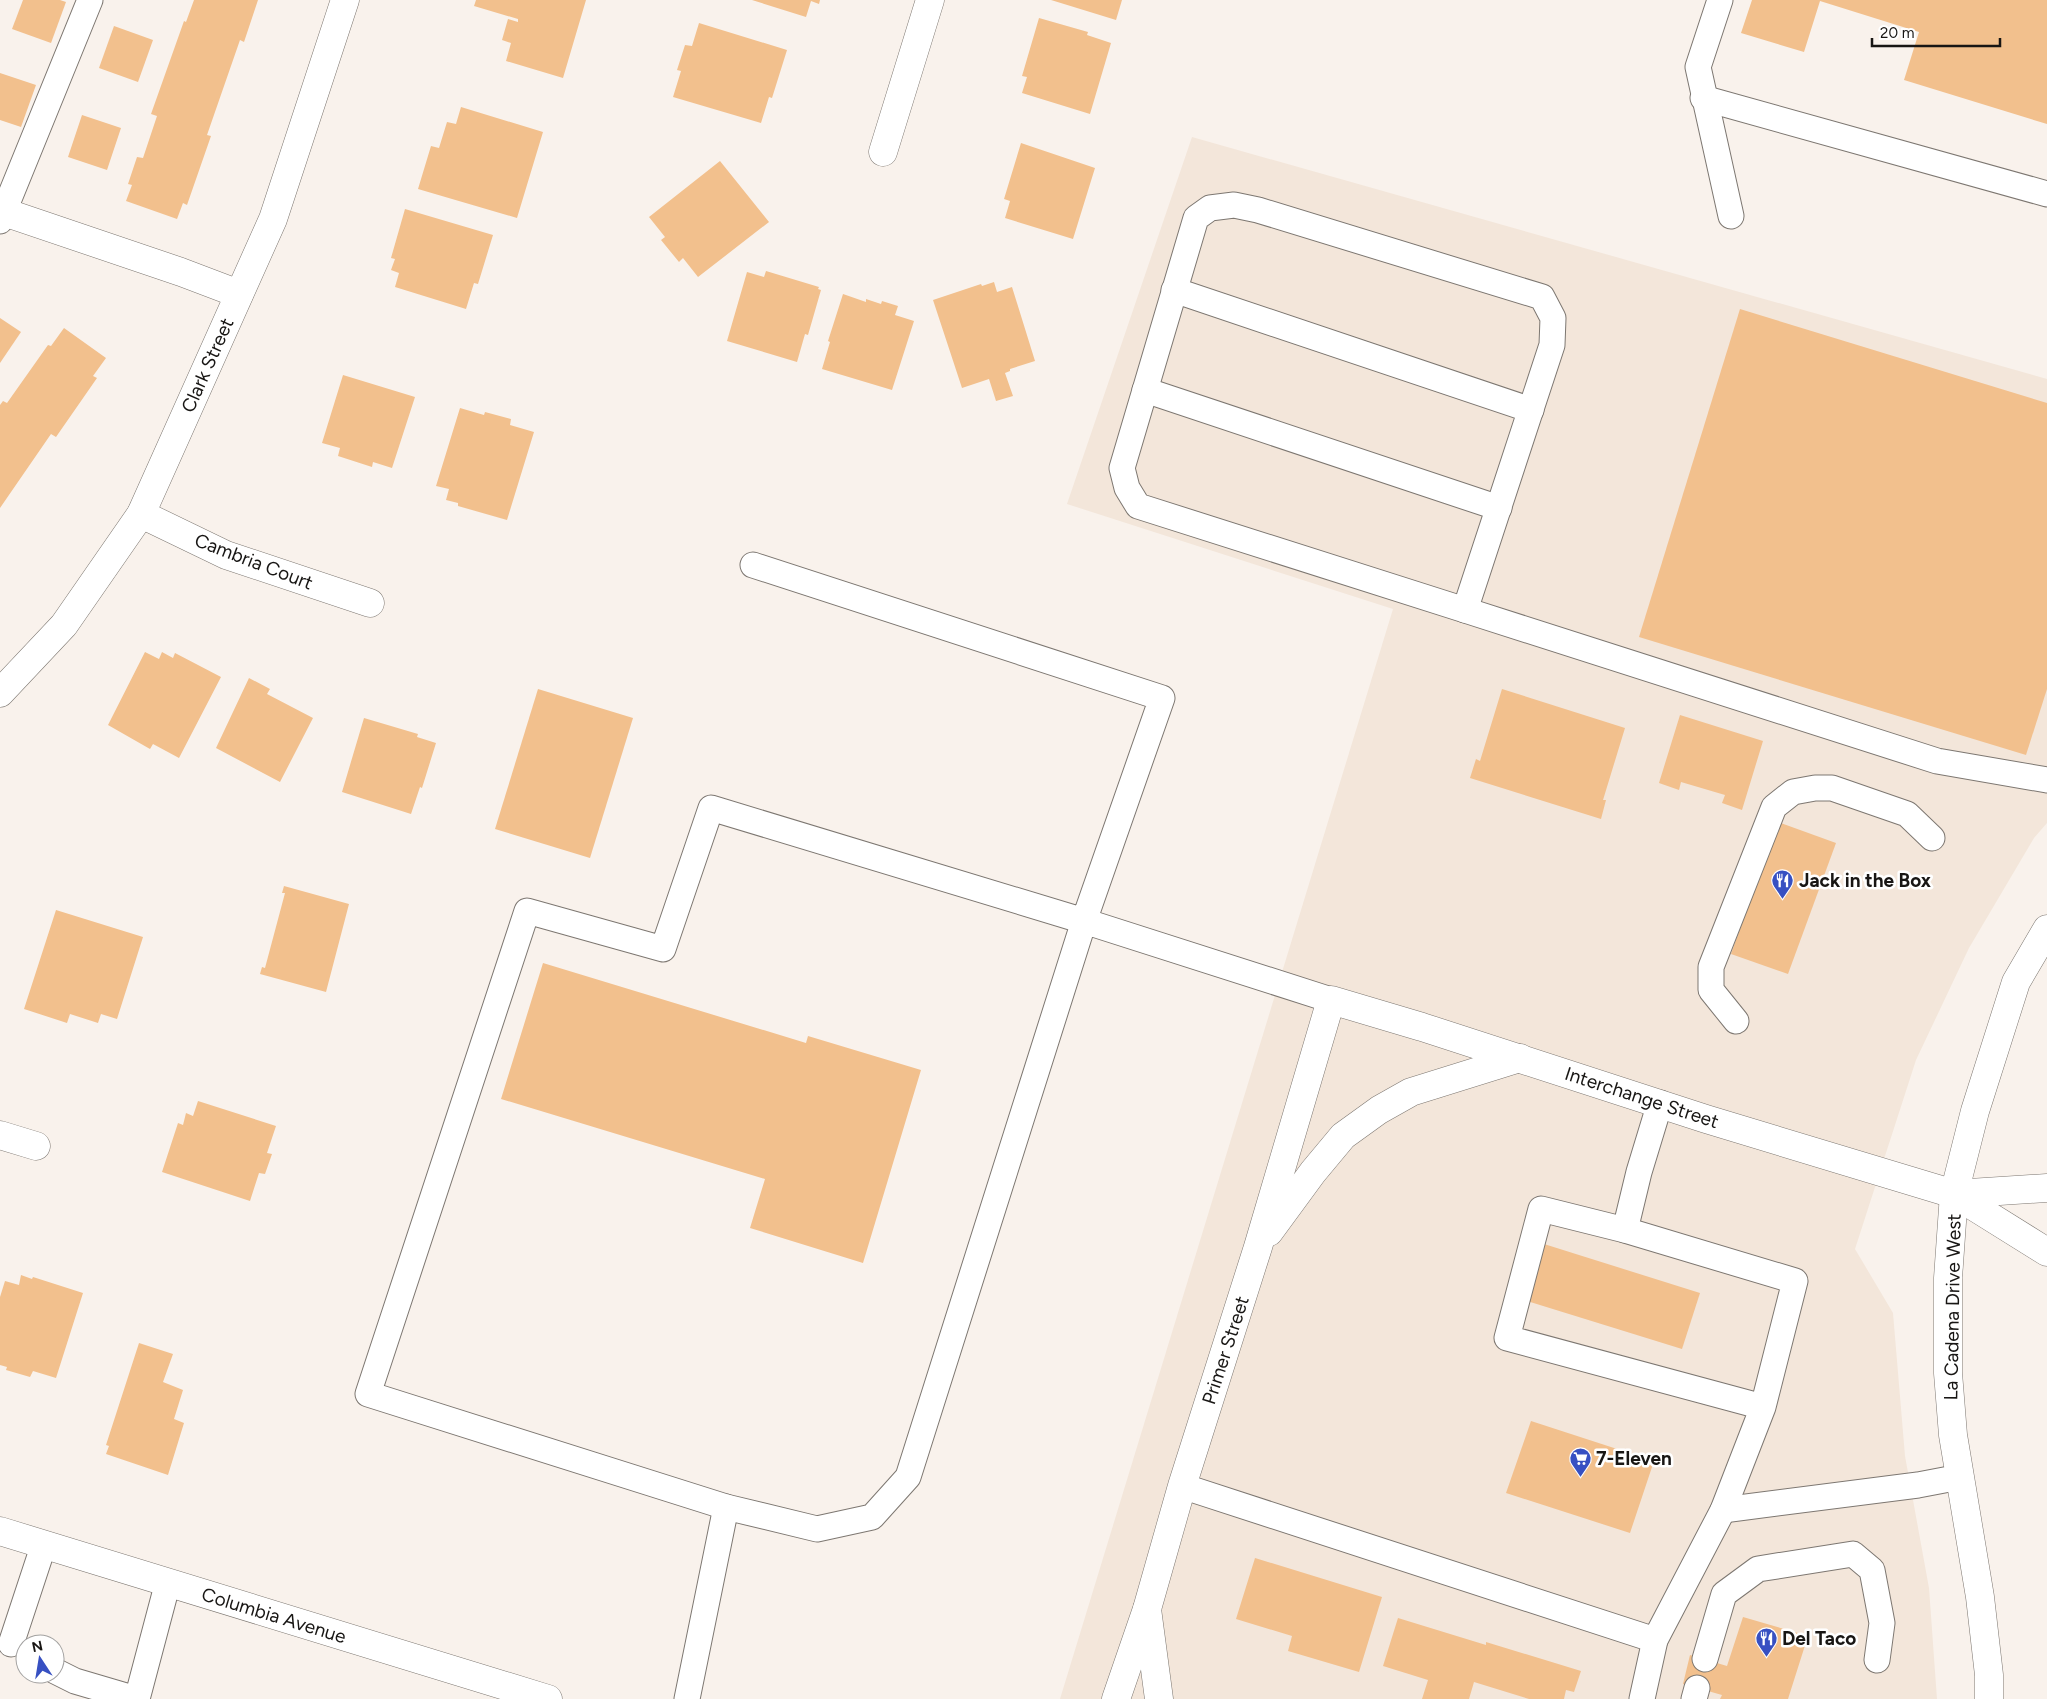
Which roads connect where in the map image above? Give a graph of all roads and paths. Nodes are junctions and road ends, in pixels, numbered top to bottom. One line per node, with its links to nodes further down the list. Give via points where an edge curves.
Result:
1 (90, 0): 8 (lane)
2 (344, 0): 11 (main road, Clark Street, via 273,219)
3 (930, 0): 6 (main road)
4 (1720, 0): 5 (lane, via 1698,67)
5 (1703, 98): 7 (lane); 9 (lane)
6 (883, 152)
7 (2047, 194)
8 (1, 215): 11 (main road)
9 (1731, 216)
10 (1174, 290): 12 (lane); 13 (lane); 13 (lane, via 1196,218 1210,208 1234,205 1542,297 1553,318 1552,345)
11 (239, 294): 15 (main road, Clark Street)
12 (1146, 390): 14 (lane); 18 (lane, via 1122,468 1127,488 1138,506)
13 (1531, 410): 14 (lane)
14 (1499, 508): 18 (lane)
15 (141, 514): 17 (main road, Cambria Court, via 226,555); 19 (main road, Clark Street, via 64,625)
16 (752, 565): 22 (lane, via 1162,698)
17 (370, 603)
18 (1466, 610): 20 (lane, via 1938,761)
19 (0, 692)
20 (2047, 780)
21 (1932, 838): 25 (lane, via 1907,814 1832,788 1793,792 1774,806 1711,967 1711,990)
22 (1084, 922): 24 (lane); 38 (lane, via 908,1477 872,1517 817,1529); 38 (lane, via 712,808 663,949 527,910 368,1394)
23 (2047, 929): 31 (main road, La Cadena Drive West, via 2016,982 1974,1111)
24 (1330, 1000): 26 (main road, Interchange Street); 33 (main road, Primer Street)
25 (1736, 1021)
26 (1520, 1058): 27 (main road, Interchange Street); 33 (main road, via 1412,1092 1378,1110 1343,1136)
27 (1660, 1103): 31 (main road, Interchange Street); 32 (lane)
28 (0, 1134): 29 (main road)
29 (36, 1146)
30 (2047, 1188): 31 (main road)
31 (1954, 1194): 34 (main road); 36 (main road, La Cadena Drive West, via 1948,1278 1948,1373)
32 (1625, 1230): 35 (lane, via 1795,1281); 35 (lane, via 1541,1209 1507,1338)
33 (1258, 1247): 37 (main road, Primer Street)
34 (2047, 1252)
35 (1763, 1407): 39 (lane)
36 (1960, 1477): 39 (lane); 55 (main road, La Cadena Drive West, via 1980,1596)
37 (1182, 1486): 43 (main road, Primer Street); 44 (lane)
38 (726, 1507): 51 (lane)
39 (1723, 1510): 44 (lane)
40 (0, 1531): 41 (main road, Columbia Avenue)
41 (44, 1544): 42 (main road, Columbia Avenue); 45 (lane)
42 (168, 1582): 49 (lane); 50 (main road, Columbia Avenue)
43 (1147, 1609): 52 (main road, Primer Street); 53 (main road)
44 (1656, 1640): 54 (lane)
45 (12, 1645)
46 (1705, 1659): 47 (lane, via 1724,1594 1758,1569 1853,1554 1872,1570 1882,1622)
47 (1877, 1660)
48 (65, 1676): 49 (lane)
49 (136, 1699)
50 (548, 1699)
51 (687, 1699)
52 (1116, 1699)
53 (1159, 1699)
54 (1642, 1699)
55 (1990, 1699)

